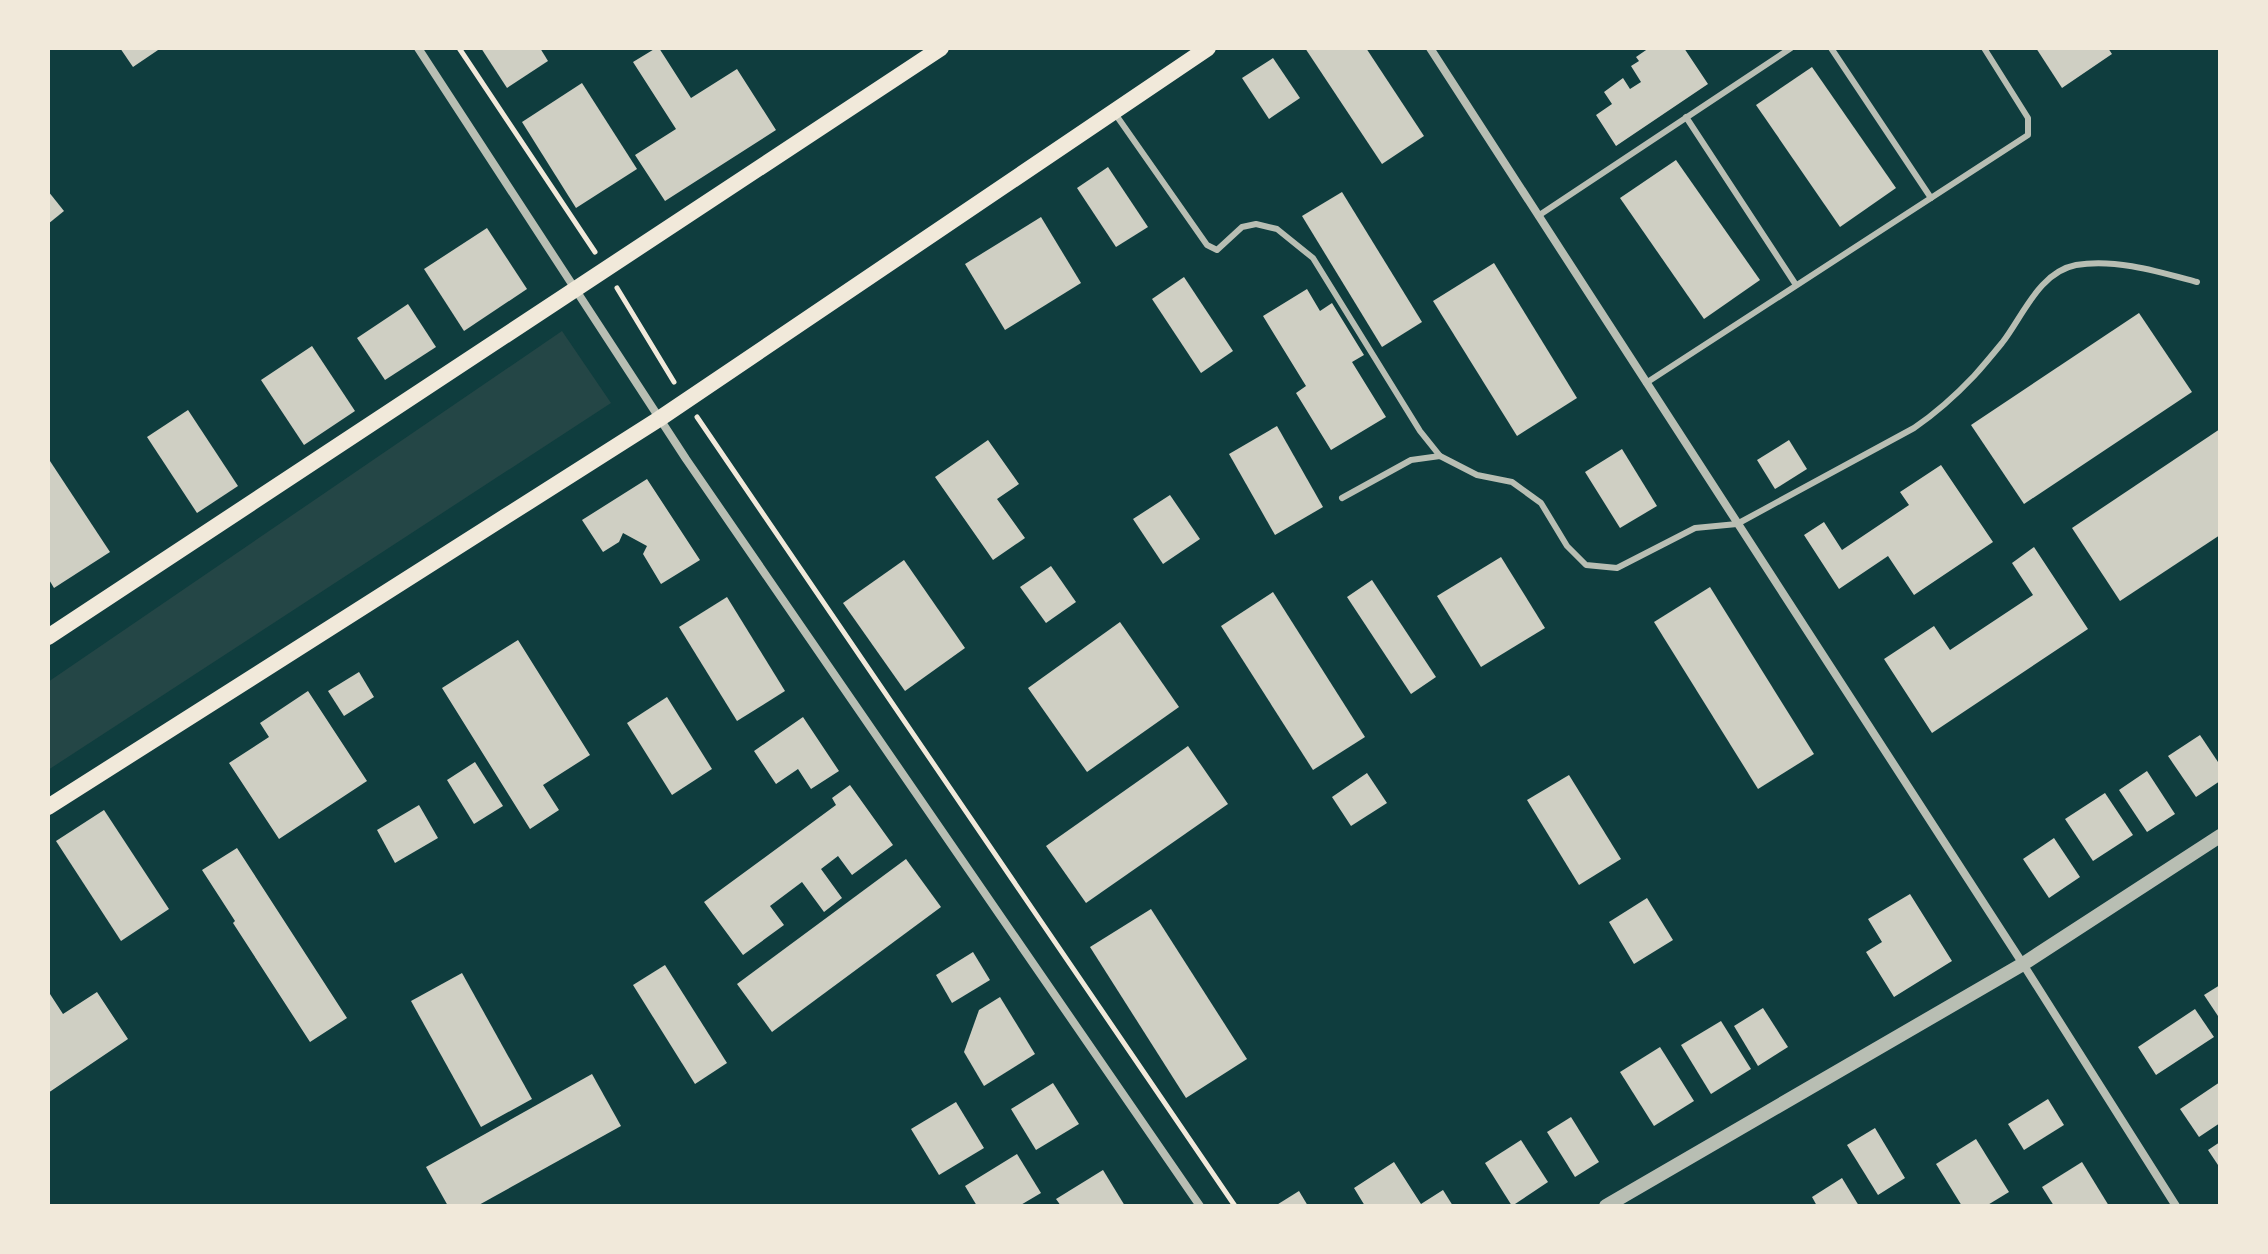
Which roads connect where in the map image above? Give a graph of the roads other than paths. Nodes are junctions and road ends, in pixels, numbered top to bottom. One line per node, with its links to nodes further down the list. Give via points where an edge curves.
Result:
1 (418, 48): 14 (street)
2 (941, 48): 14 (main road)
3 (1208, 48): 8 (main road)
4 (1430, 48): 11 (street)
5 (1791, 48): 9 (lane)
6 (1831, 48): 10 (lane)
7 (1984, 48): 10 (lane, via 2028,118 2028,135)
8 (1114, 112): 16 (main road); 17 (lane, via 1207,245 1217,250 1242,227 1256,224 1277,229 1313,258)
9 (1686, 117): 11 (lane); 13 (lane)
10 (1931, 198): 13 (lane)
11 (1538, 216): 15 (street)
12 (2197, 282): 19 (lane, via 2092,264 2056,273 1938,412)
13 (1796, 285): 15 (lane)
14 (574, 290): 16 (street); 20 (main road)
15 (1646, 383): 19 (street)
16 (659, 419): 21 (main road); 24 (street)
17 (1440, 456): 18 (lane, via 1411,460); 19 (lane, via 1477,475 1512,482 1541,503 1567,546 1586,565 1617,568 1695,528)
18 (1342, 498)
19 (1737, 524): 23 (street)
20 (48, 637)
21 (48, 807)
22 (2220, 836): 23 (street)
23 (2023, 964): 25 (street); 26 (street)
24 (1200, 1206)
25 (1606, 1206)
26 (2176, 1206)

